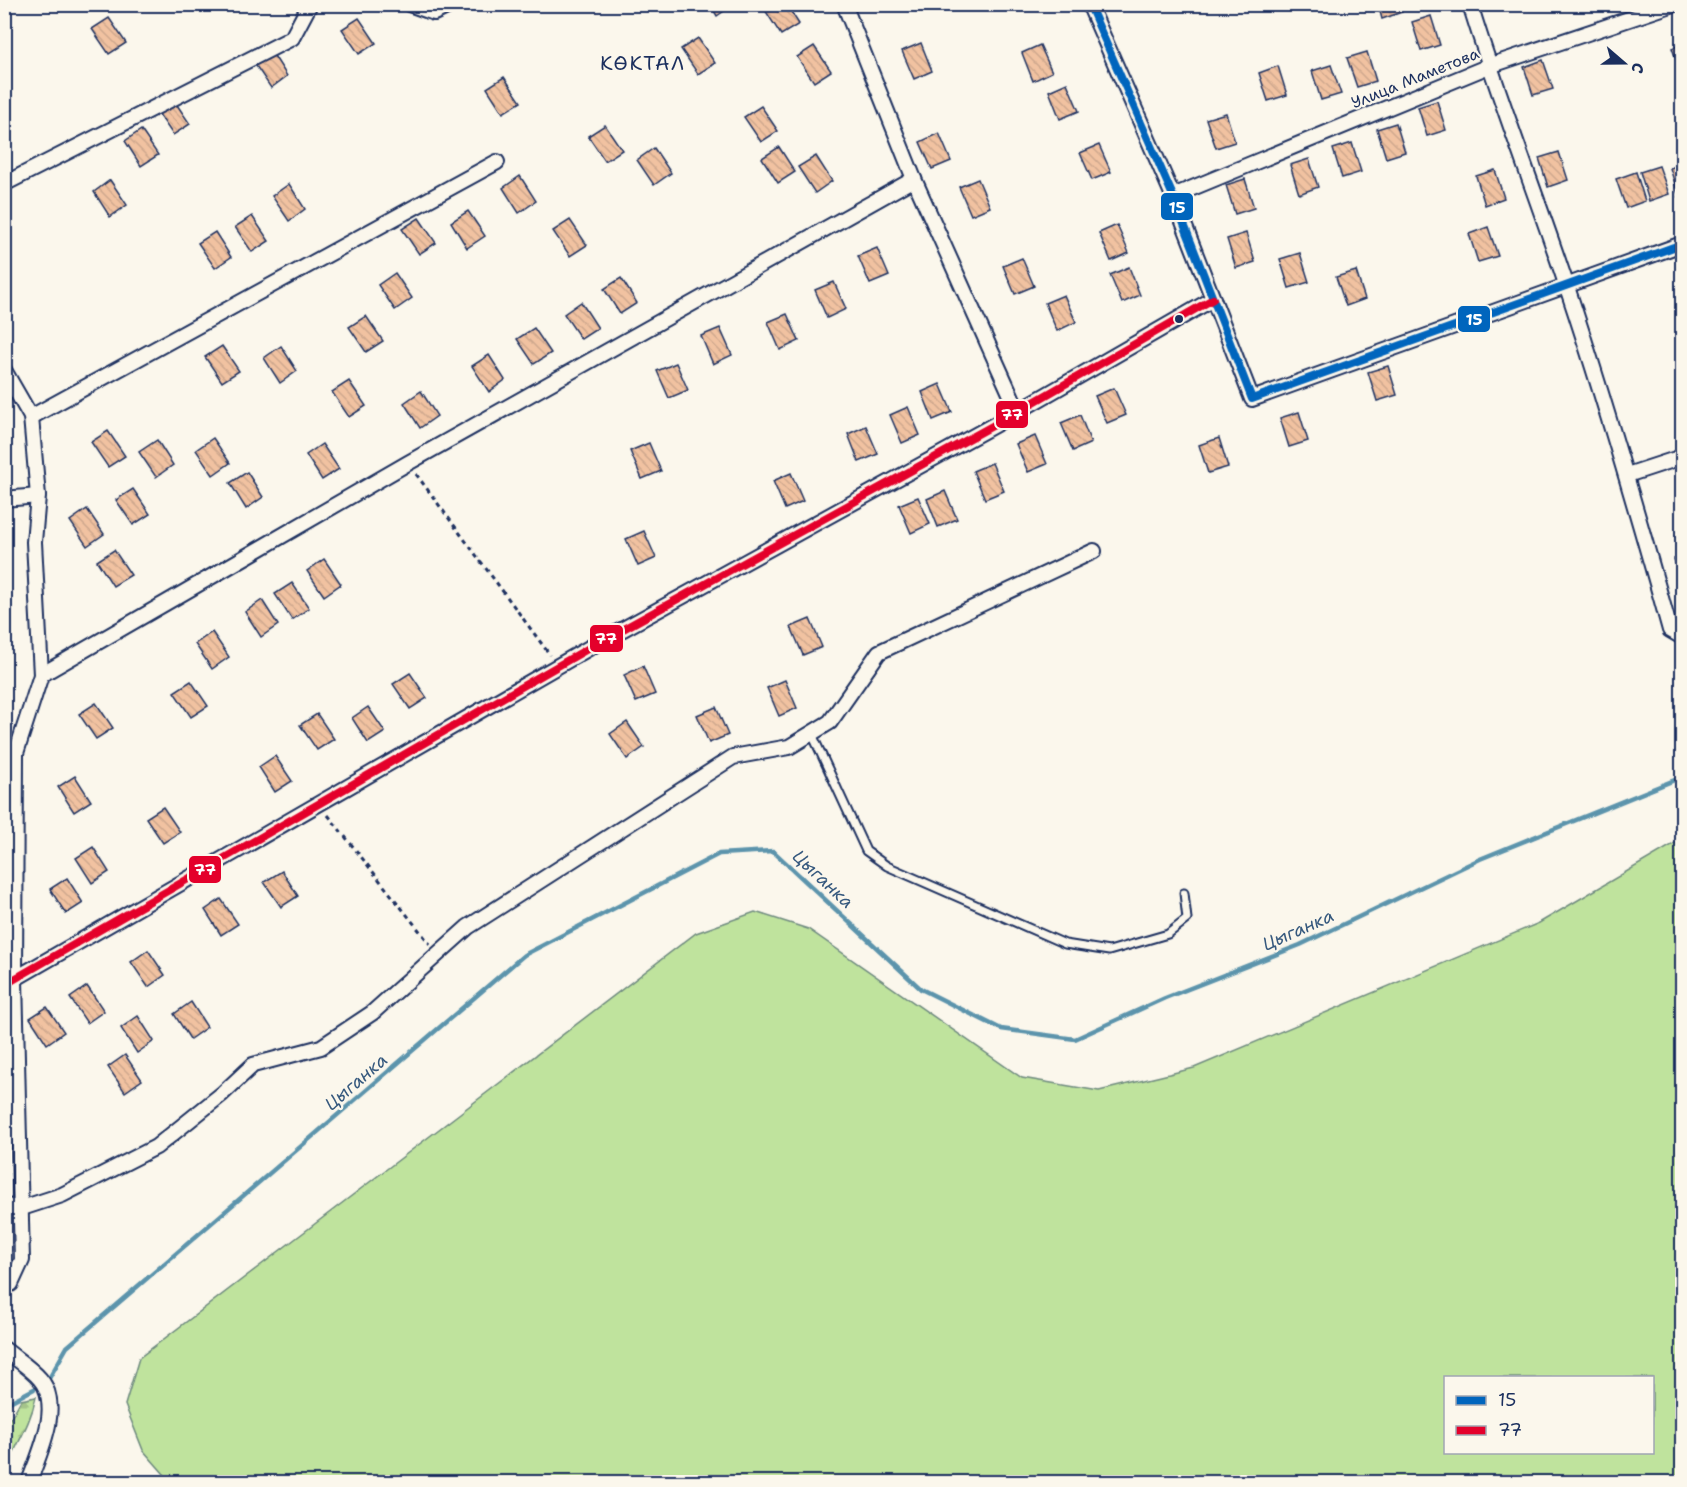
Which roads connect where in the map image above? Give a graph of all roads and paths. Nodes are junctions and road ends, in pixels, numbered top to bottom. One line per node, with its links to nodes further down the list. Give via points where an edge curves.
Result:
1 (310, 4): 11 (street, via 292,38)
2 (409, 4): 3 (street, via 434,13)
3 (453, 4)
4 (844, 4): 10 (street)
5 (1089, 4): 12 (street)
6 (1470, 4): 8 (street)
7 (1674, 4): 8 (street, Улица Маметова)
8 (1489, 66): 12 (street, Улица Маметова); 14 (street)
9 (497, 162): 18 (street)
10 (914, 179): 17 (street); 20 (street)
11 (4, 184)
12 (1173, 196): 15 (street)
13 (1683, 244): 14 (street)
14 (1567, 286): 15 (street, via 1252,399); 21 (street)
15 (1213, 299): 17 (street)
16 (4, 370): 18 (street)
17 (1018, 411): 26 (street)
18 (32, 417): 22 (street)
19 (1683, 457): 21 (street)
20 (408, 463): 26 (path); 27 (street)
21 (1627, 476): 25 (street, via 1670,630)
22 (38, 496): 23 (street); 27 (street, via 34,542)
23 (4, 499)
24 (1094, 551): 28 (street, via 879,652 830,722)
25 (1683, 637)
26 (558, 666): 30 (street)
27 (41, 675): 29 (street)
28 (812, 734): 31 (lane, via 866,851 887,866 1065,944 1109,951 1168,934 1187,919); 32 (street, via 789,747 733,757 468,927)
29 (10, 752): 33 (street)
30 (320, 804): 32 (path); 33 (street)
31 (1184, 893)
32 (438, 954): 35 (street, via 372,1013 321,1047 253,1065 156,1147 62,1196)
33 (10, 983): 35 (street)
34 (4, 1206): 35 (street)
35 (22, 1208): 36 (street, via 22,1260 10,1284)
36 (4, 1287)
37 (4, 1349): 38 (street, via 42,1380 49,1401 47,1428)
38 (29, 1482)

